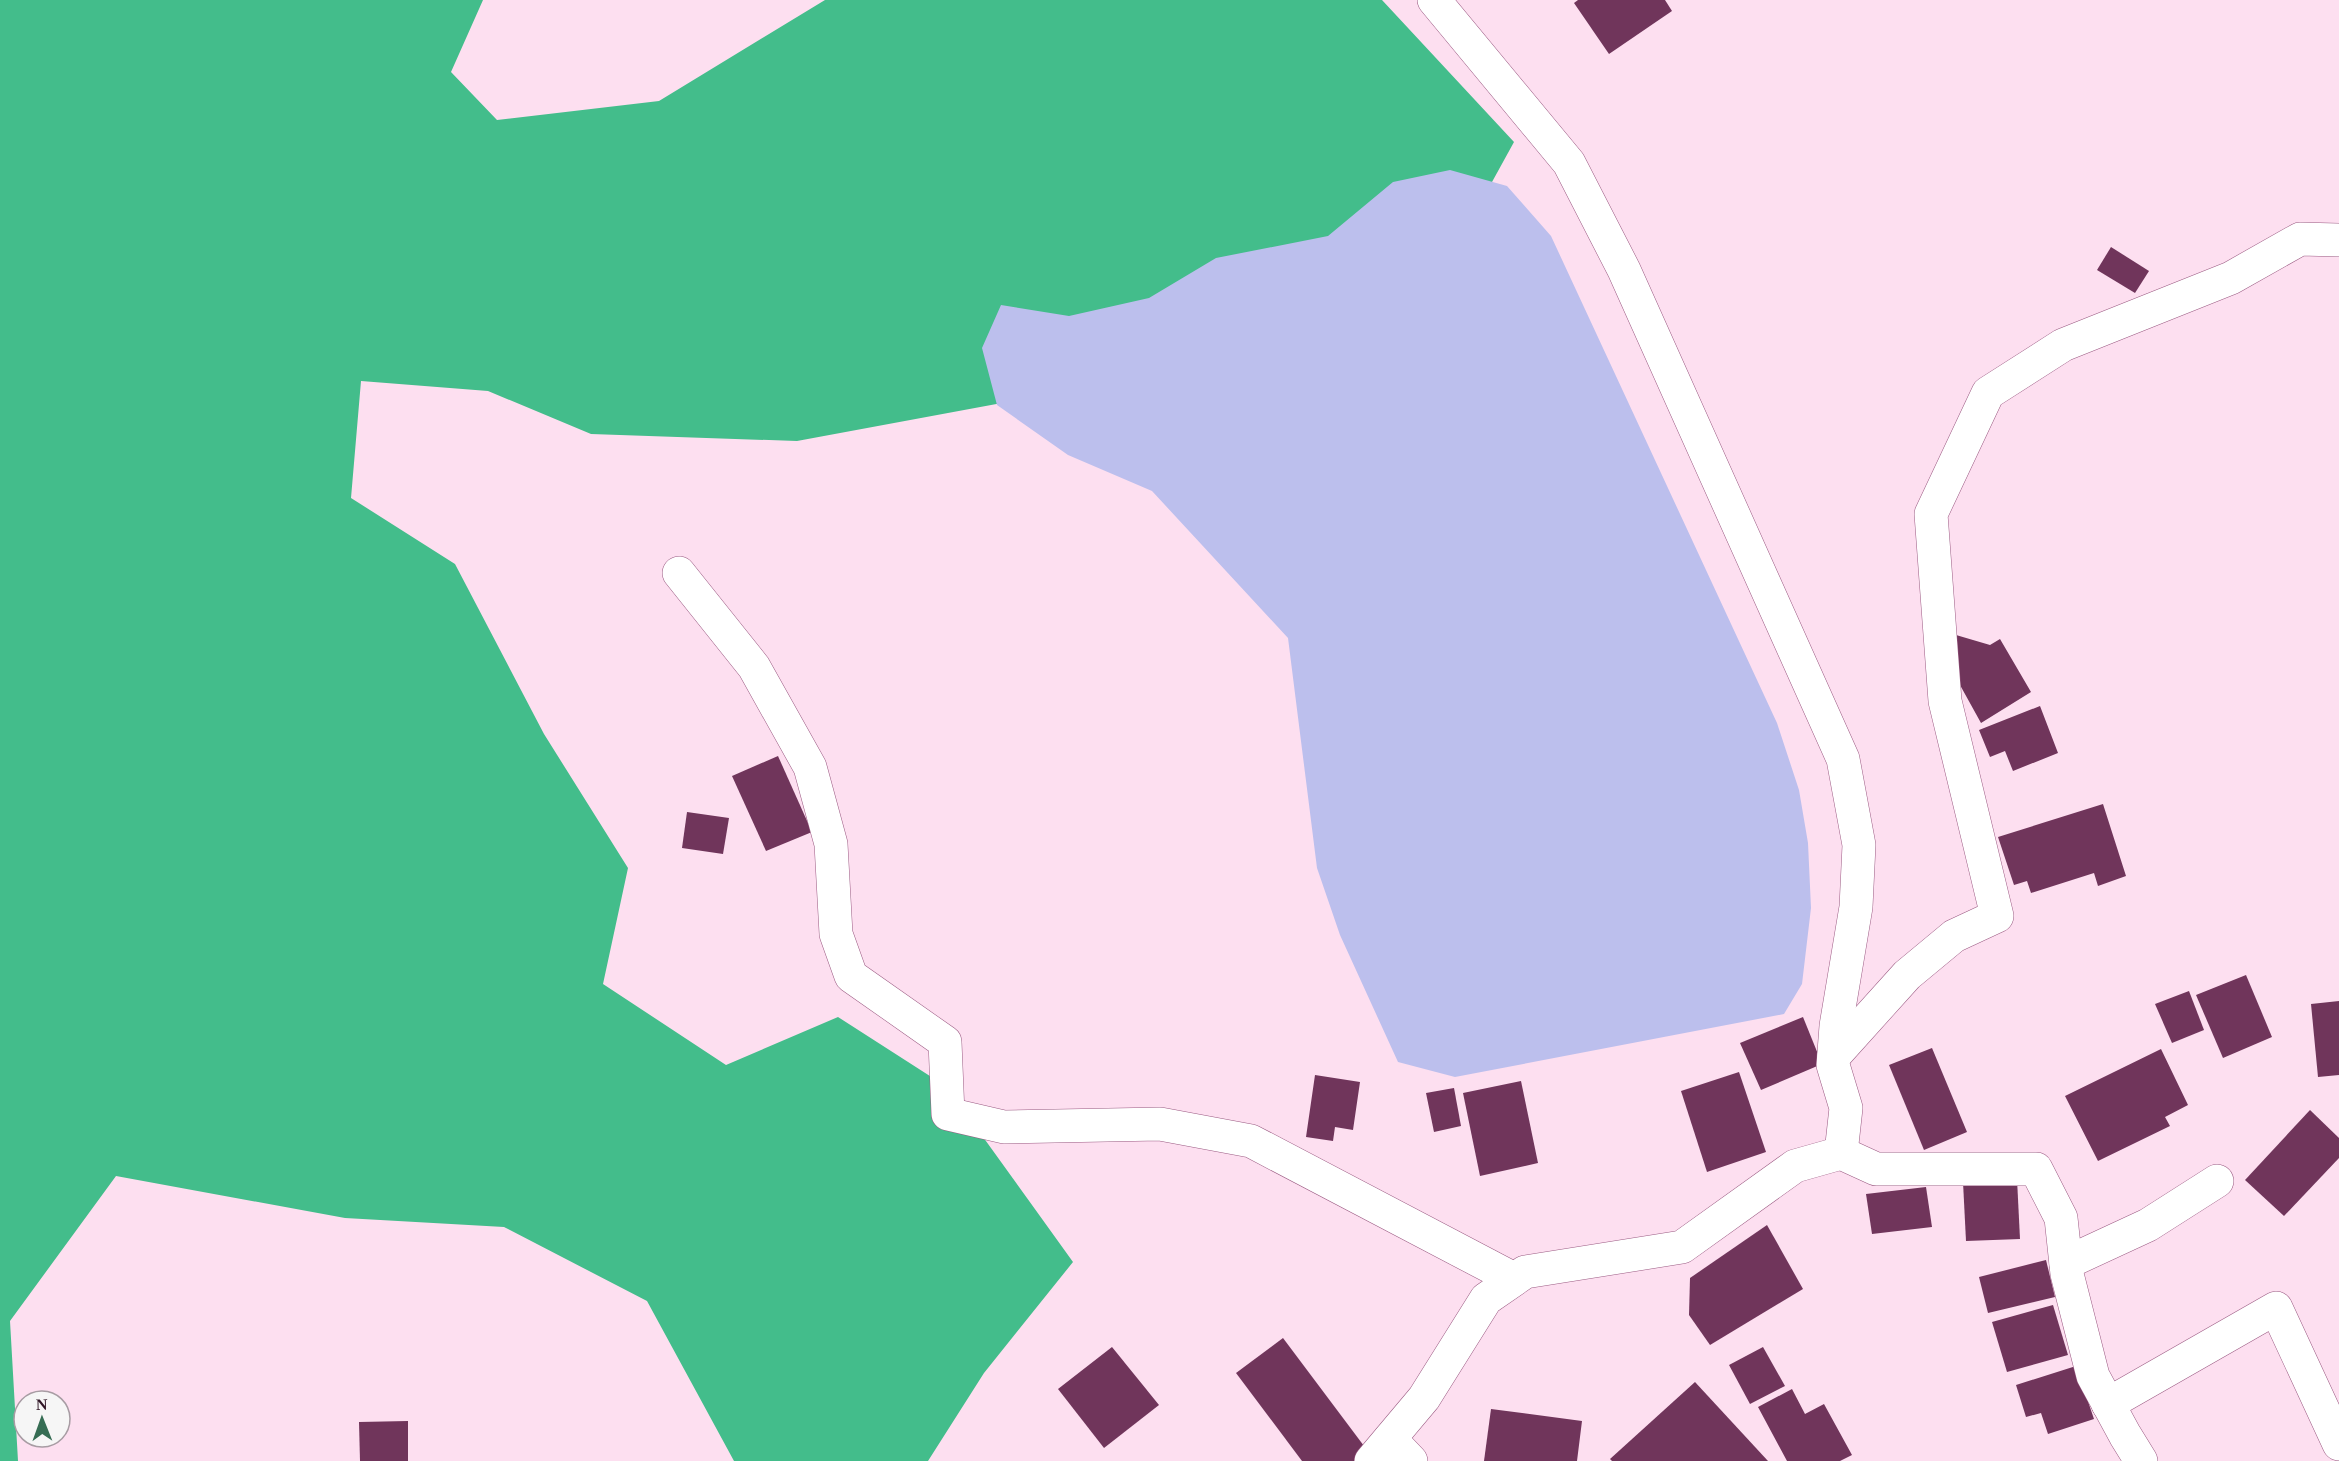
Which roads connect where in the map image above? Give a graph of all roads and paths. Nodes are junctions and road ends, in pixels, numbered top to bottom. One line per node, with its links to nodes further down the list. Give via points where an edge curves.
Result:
1 (1434, 0): 4 (street, via 1569,163 1624,270 1843,759 1859,845 1856,908)
2 (2339, 240): 4 (street, via 2300,239 2230,278 2063,345 1988,393 1931,514 1945,701 1998,916 1954,936 1906,975)
3 (679, 573): 8 (street, via 754,667 810,767 831,844 836,934 850,976 945,1042 948,1114 1004,1127 1160,1124 1251,1141)
4 (1834, 1056): 5 (street, via 1846,1108)
5 (1841, 1153): 7 (street, via 1876,1169 2036,1169 2061,1218); 8 (street, via 1795,1166 1682,1247 1525,1272)
6 (2217, 1181): 7 (street, via 2148,1225)
7 (2066, 1263): 9 (street, via 2094,1376)
8 (1514, 1279): 11 (street, via 1486,1299)
9 (2108, 1404): 10 (street, via 2276,1308); 12 (street)
10 (2339, 1444)
11 (1391, 1454)
12 (2141, 1461)

